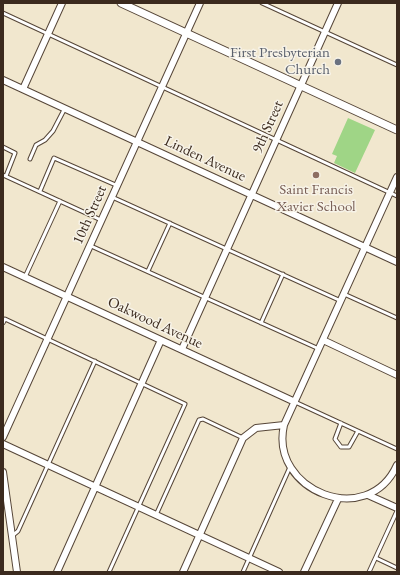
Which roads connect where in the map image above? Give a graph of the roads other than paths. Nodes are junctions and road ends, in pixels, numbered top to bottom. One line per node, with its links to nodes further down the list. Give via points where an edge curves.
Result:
1 (62, 3): 9 (street)
2 (121, 3): 8 (street)
3 (200, 3): 8 (street, 10th Street)
4 (262, 3): 7 (lane)
5 (338, 3): 7 (street, 9th Street)
6 (3, 13): 9 (lane)
7 (325, 32): 10 (lane); 12 (street, 9th Street)
8 (186, 33): 12 (street); 13 (street, 10th Street)
9 (48, 34): 13 (lane); 14 (street)
10 (397, 65)
11 (3, 80): 14 (street, Linden Avenue)
12 (301, 85): 16 (street); 17 (street, 9th Street)
13 (162, 87): 17 (lane); 18 (street, 10th Street)
14 (23, 89): 15 (street, Linden Avenue)
15 (64, 108): 18 (street, Linden Avenue); 20 (lane, via 53,131 36,145)
16 (397, 130)
17 (276, 140): 25 (lane); 26 (street, 9th Street)
18 (137, 142): 23 (street, 10th Street); 26 (street, Linden Avenue)
19 (3, 147): 21 (lane, via 15,153)
20 (30, 159)
21 (5, 175): 24 (lane)
22 (397, 177): 25 (street)
23 (118, 186): 24 (lane, via 54,158); 28 (street, 10th Street)
24 (40, 191): 29 (lane)
25 (390, 193): 27 (lane); 33 (street)
26 (251, 195): 33 (street, Linden Avenue); 34 (street, 9th Street)
27 (397, 196)
28 (112, 197): 30 (street, 10th Street); 31 (lane)
29 (60, 201): 30 (lane); 39 (lane)
30 (102, 220): 32 (street, 10th Street)
31 (170, 223): 34 (lane); 37 (lane)
32 (90, 246): 37 (lane); 41 (street, 10th Street)
33 (365, 248): 35 (street, Linden Avenue); 40 (street)
34 (228, 249): 38 (lane); 42 (street, 9th Street)
35 (397, 262)
36 (3, 267): 39 (street, Oakwood Avenue)
37 (148, 271): 42 (lane)
38 (283, 274): 43 (lane); 46 (lane)
39 (25, 277): 41 (street, Oakwood Avenue)
40 (344, 294): 43 (street); 44 (lane)
41 (67, 297): 47 (street, 10th Street); 48 (street, Oakwood Avenue)
42 (205, 297): 46 (lane); 50 (street, 9th Street)
43 (341, 301): 49 (street)
44 (397, 318)
45 (3, 323): 47 (lane, via 5,319)
46 (262, 323): 51 (lane)
47 (48, 340): 52 (lane); 59 (street, 10th Street)
48 (161, 340): 50 (street, Oakwood Avenue); 54 (street)
49 (323, 340): 51 (street); 53 (street)
50 (182, 349): 55 (street, Oakwood Avenue)
51 (319, 349): 55 (street)
52 (95, 361): 54 (lane); 63 (lane)
53 (397, 375)
54 (141, 383): 67 (street); 70 (lane, via 185,404)
55 (294, 404): 56 (lane); 57 (street)
56 (341, 423): 58 (lane); 58 (lane, via 335,439 341,447 349,447)
57 (284, 425): 60 (street, via 256,428); 64 (street, via 283,441)
58 (358, 431): 62 (lane)
59 (3, 437)
60 (243, 438): 72 (lane, via 203,419 199,420); 73 (street)
61 (3, 444): 63 (street)
62 (397, 449)
63 (48, 465): 67 (street); 74 (lane, via 18,531)
64 (291, 466): 69 (street, via 305,484 315,491); 75 (lane)
65 (396, 467): 68 (street, via 385,484)
66 (3, 472): 74 (street)
67 (95, 487): 70 (street); 79 (street)
68 (368, 495): 69 (street); 71 (street)
69 (338, 499): 84 (street)
70 (138, 507): 72 (street); 80 (lane)
71 (397, 510): 76 (lane)
72 (156, 515): 73 (street)
73 (199, 535): 75 (street); 81 (street)
74 (12, 536): 78 (street)
75 (249, 558): 82 (lane); 83 (street)
76 (376, 558): 77 (lane); 85 (lane)
77 (397, 568)
78 (18, 572)
79 (57, 572)
80 (109, 572)
81 (183, 572)
82 (243, 572)
83 (279, 572)
84 (304, 572)
85 (369, 572)

